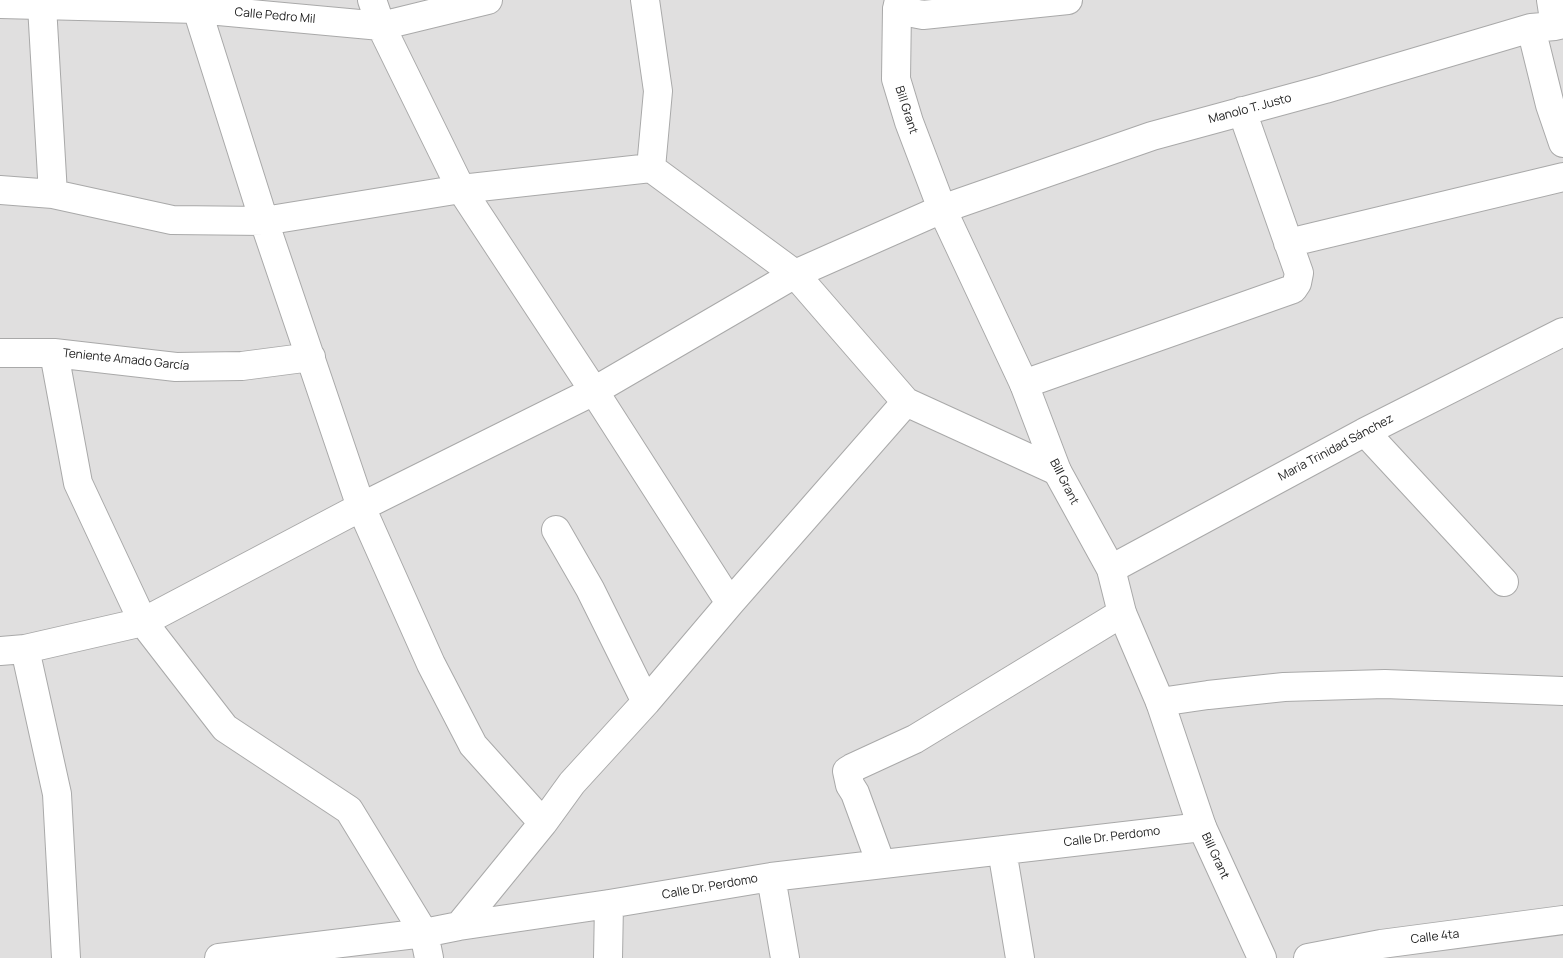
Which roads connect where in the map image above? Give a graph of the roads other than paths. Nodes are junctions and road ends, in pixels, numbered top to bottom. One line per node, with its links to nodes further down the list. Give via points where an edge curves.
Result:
1 (372, 0): 10 (street)
2 (488, 0): 10 (street, Calle Pedro Mil)
3 (644, 0): 14 (street, via 658,91)
4 (1068, 0): 7 (street, via 923,15)
5 (1551, 0): 11 (street)
6 (0, 4): 8 (street, Calle Pedro Mil)
7 (898, 5): 19 (street, Bill Grant, via 896,79 908,122)
8 (42, 6): 9 (street, Calle Pedro Mil); 18 (street)
9 (197, 8): 10 (street, Calle Pedro Mil); 20 (street)
10 (381, 26): 17 (street)
11 (1550, 26): 12 (street, Manolo T. Justo); 13 (street, via 1550,105)
12 (1242, 111): 19 (street, Manolo T. Justo, via 1152,136); 21 (street)
13 (1563, 144)
14 (651, 168): 17 (street); 22 (street)
15 (1563, 176): 21 (street)
16 (0, 190): 18 (street)
17 (461, 190): 20 (street); 28 (street)
18 (53, 194): 20 (street, via 172,220)
19 (942, 209): 22 (street, Manolo T. Justo); 27 (street, Bill Grant)
20 (264, 221): 26 (street)
21 (1288, 243): 27 (street, via 1299,274 1293,290)
22 (794, 274): 28 (street, Manolo T. Justo); 29 (street)
23 (1563, 332): 30 (street, María Trinidad Sánchez)
24 (54, 353): 25 (street, Teniente Amado García); 26 (street, Teniente Amado García, via 176,367 242,366); 38 (street, via 78,483)
25 (0, 354)
26 (311, 357): 32 (street)
27 (1024, 384): 31 (street, Bill Grant)
28 (594, 391): 32 (street, Manolo T. Justo); 36 (street)
29 (906, 402): 31 (street); 36 (street)
30 (1365, 432): 34 (street, María Trinidad Sánchez); 35 (street)
31 (1057, 471): 34 (street, Bill Grant)
32 (361, 507): 38 (street, Manolo T. Justo); 43 (street, via 431,664 473,745)
33 (556, 530): 41 (street, via 590,589)
34 (1111, 569): 37 (street, Bill Grant)
35 (1504, 582)
36 (730, 603): 41 (street)
37 (1122, 613): 42 (street, Bill Grant); 46 (street, via 915,740 847,771)
38 (143, 622): 39 (street, Manolo T. Justo); 51 (street, via 224,728 349,810)
39 (12, 650): 52 (street, via 58,794)
40 (1563, 691): 42 (street, via 1385,684 1284,687)
41 (646, 702): 43 (street, via 572,783)
42 (1160, 702): 44 (street, Bill Grant)
43 (543, 823): 50 (street)
44 (1202, 827): 45 (street, Calle Dr. Perdomo); 57 (street, Bill Grant)
45 (1002, 850): 46 (street, Calle Dr. Perdomo); 56 (street)
46 (881, 864): 47 (street, Calle Dr. Perdomo)
47 (771, 877): 48 (street, Calle Dr. Perdomo); 55 (street)
48 (609, 904): 50 (street, Calle Dr. Perdomo); 54 (street)
49 (1563, 920): 58 (street, Calle 4ta, via 1381,944)
50 (459, 926): 51 (street, Calle Dr. Perdomo)
51 (426, 945): 53 (street, Calle Dr. Perdomo)
52 (66, 958)
53 (219, 958)
54 (608, 958)
55 (785, 958)
56 (1020, 958)
57 (1262, 958)
58 (1308, 958)

